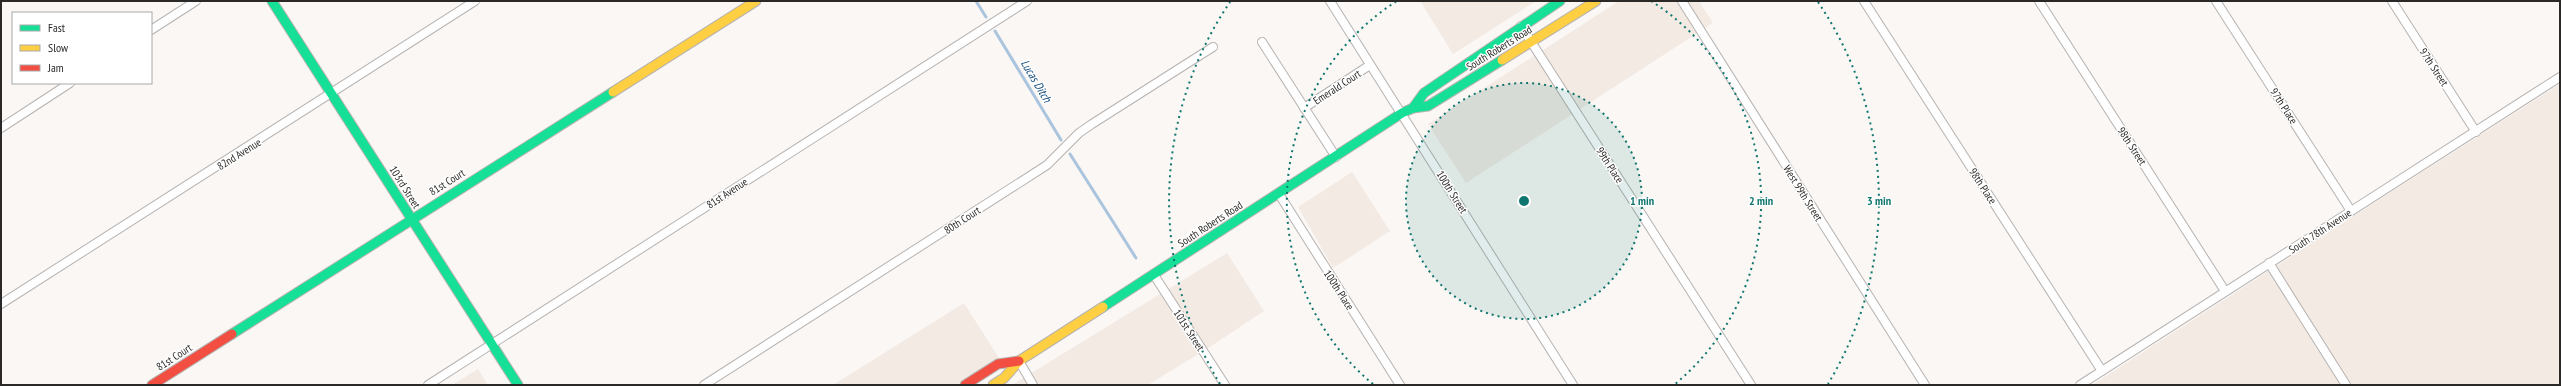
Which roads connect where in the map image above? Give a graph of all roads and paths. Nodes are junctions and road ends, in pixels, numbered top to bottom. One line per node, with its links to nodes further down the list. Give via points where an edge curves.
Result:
1 (196, 1): 15 (street)
2 (272, 1): 22 (street, 103rd Street)
3 (475, 1): 22 (street, 82nd Avenue)
4 (756, 1): 31 (street, 81st Court)
5 (1027, 1): 36 (street, 81st Avenue)
6 (1330, 1): 19 (street, 100th Street)
7 (1560, 1): 14 (street, South Roberts Road)
8 (1596, 1): 17 (street, South Roberts Road)
9 (1682, 1): 50 (street, West 99th Street)
10 (1864, 1): 38 (street, 98th Place)
11 (2039, 1): 34 (street, 98th Street)
12 (2216, 1): 30 (street, 97th Place)
13 (2396, 2): 27 (street, 97th Street)
14 (1521, 26): 17 (street, 99th Place); 24 (street, South Roberts Road, via 1424,93)
15 (152, 29)
16 (1262, 42): 23 (street, Emerald Court)
17 (1532, 43): 24 (street, South Roberts Road, via 1428,106); 49 (street, 99th Place)
18 (1213, 47): 42 (street, 80th Court, via 1079,133 1047,165)
19 (1370, 65): 23 (street, Emerald Court); 25 (street, 100th Street)
20 (2560, 77): 27 (street, South 78th Avenue)
21 (68, 84): 26 (street)
22 (332, 94): 31 (street, 103rd Street); 35 (street, 82nd Avenue)
23 (1304, 108): 28 (street, Emerald Court)
24 (1413, 108): 25 (street, South Roberts Road)
25 (1402, 113): 28 (street, South Roberts Road); 48 (street, 100th Street)
26 (1, 128)
27 (2476, 132): 30 (street, South 78th Avenue)
28 (1336, 157): 29 (street, South Roberts Road)
29 (1279, 194): 33 (street, South Roberts Road); 47 (street, 100th Place)
30 (2351, 211): 32 (street, South 78th Avenue)
31 (411, 219): 36 (street, 103rd Street); 39 (street, 81st Court)
32 (2269, 263): 34 (street, South 78th Avenue); 52 (street)
33 (1154, 274): 37 (street, South Roberts Road); 46 (street, 101st Street)
34 (2225, 291): 38 (street, South 78th Avenue)
35 (1, 304)
36 (491, 344): 40 (street, 81st Avenue); 41 (street, 103rd Street)
37 (1019, 361): 43 (street, South Roberts Road, via 998,364); 44 (street, South Roberts Road, via 1004,378); 45 (street)
38 (2102, 371): 51 (street, South 78th Avenue)
39 (152, 385)
40 (428, 385)
41 (518, 385)
42 (704, 385)
43 (964, 385)
44 (993, 385)
45 (1033, 385)
46 (1225, 385)
47 (1400, 385)
48 (1572, 385)
49 (1751, 385)
50 (1925, 385)
51 (2080, 385)
52 (2346, 385)

